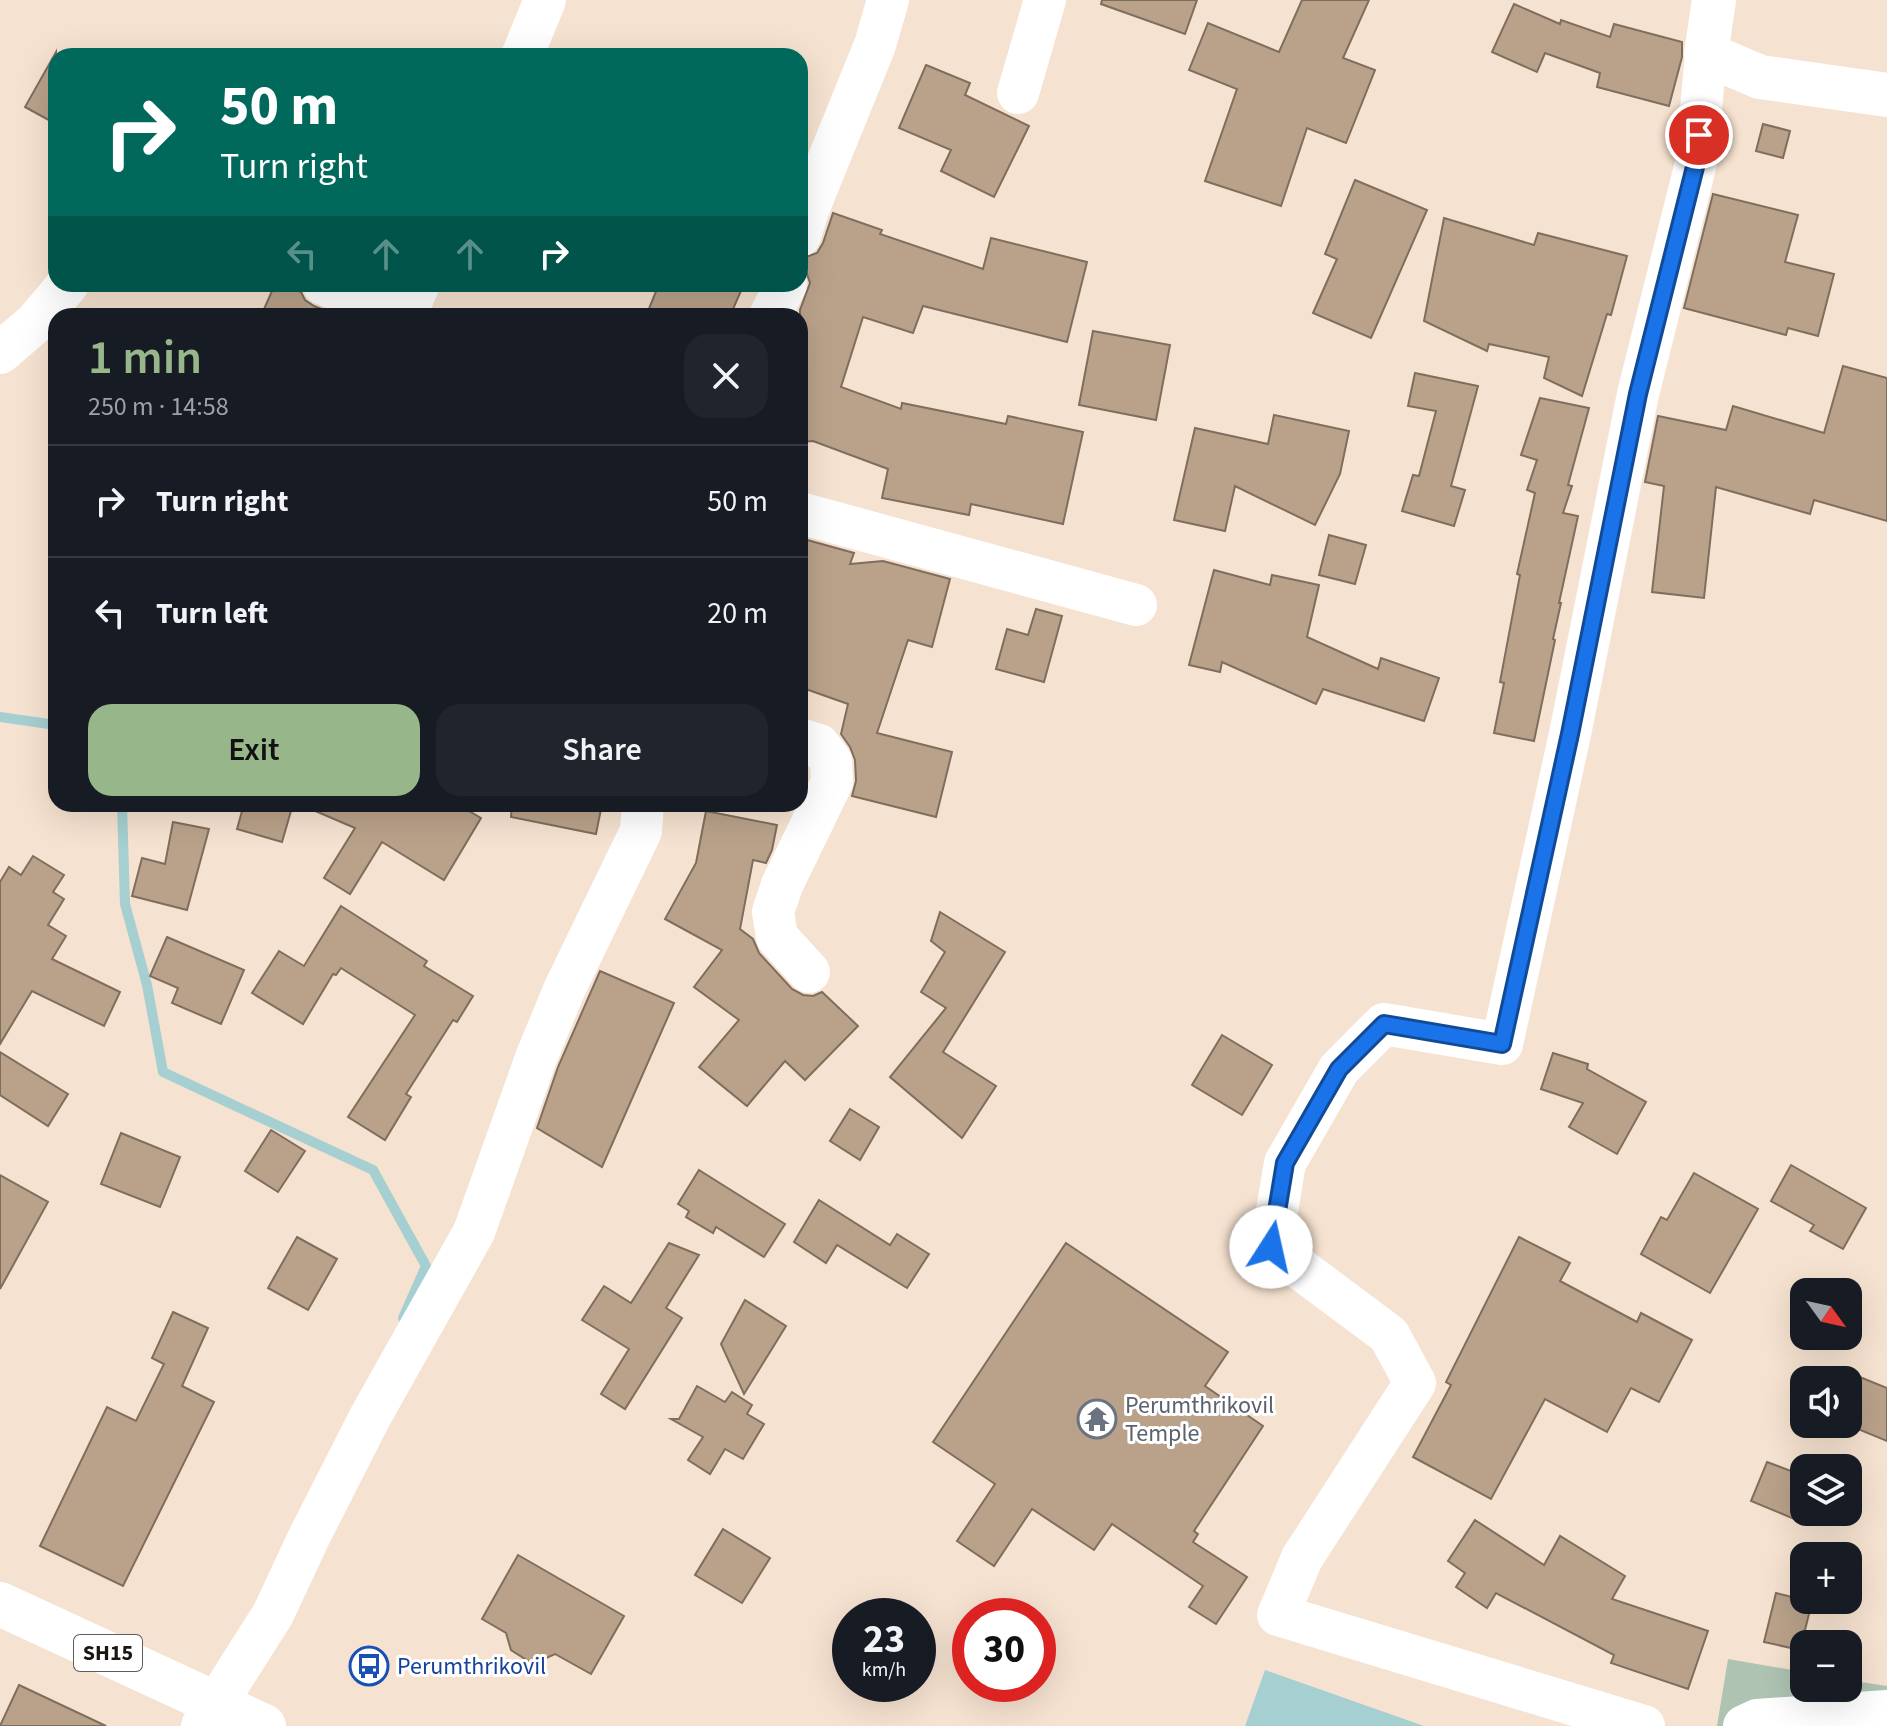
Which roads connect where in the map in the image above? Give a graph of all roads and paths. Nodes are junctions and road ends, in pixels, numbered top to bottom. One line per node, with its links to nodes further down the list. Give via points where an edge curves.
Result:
1 (545, 0): 5 (street)
2 (888, 0): 9 (street)
3 (1045, 0): 7 (street)
4 (1714, 0): 6 (main road)
5 (525, 48)
6 (1706, 54): 8 (main road, via 1760,77); 23 (street, via 1696,163 1638,394 1502,1044 1384,1024 1339,1069 1285,1163 1271,1247 1389,1335 1415,1383 1302,1558 1278,1615)
7 (1018, 93)
8 (1887, 95)
9 (808, 210)
10 (61, 292): 13 (street)
11 (344, 292): 12 (street)
12 (384, 308)
13 (0, 353)
14 (808, 515): 15 (street)
15 (1136, 605)
16 (808, 742): 18 (street, via 819,745 831,761 832,782 773,912 777,937)
17 (642, 812): 21 (street, via 641,831 542,1044 474,1232 370,1417 273,1614)
18 (809, 972)
19 (0, 1604): 21 (main road, SH15)
20 (1887, 1711): 24 (street, via 1757,1720)
21 (209, 1714): 22 (main road, SH15)
22 (264, 1726)
23 (1644, 1726)
24 (1744, 1726)

